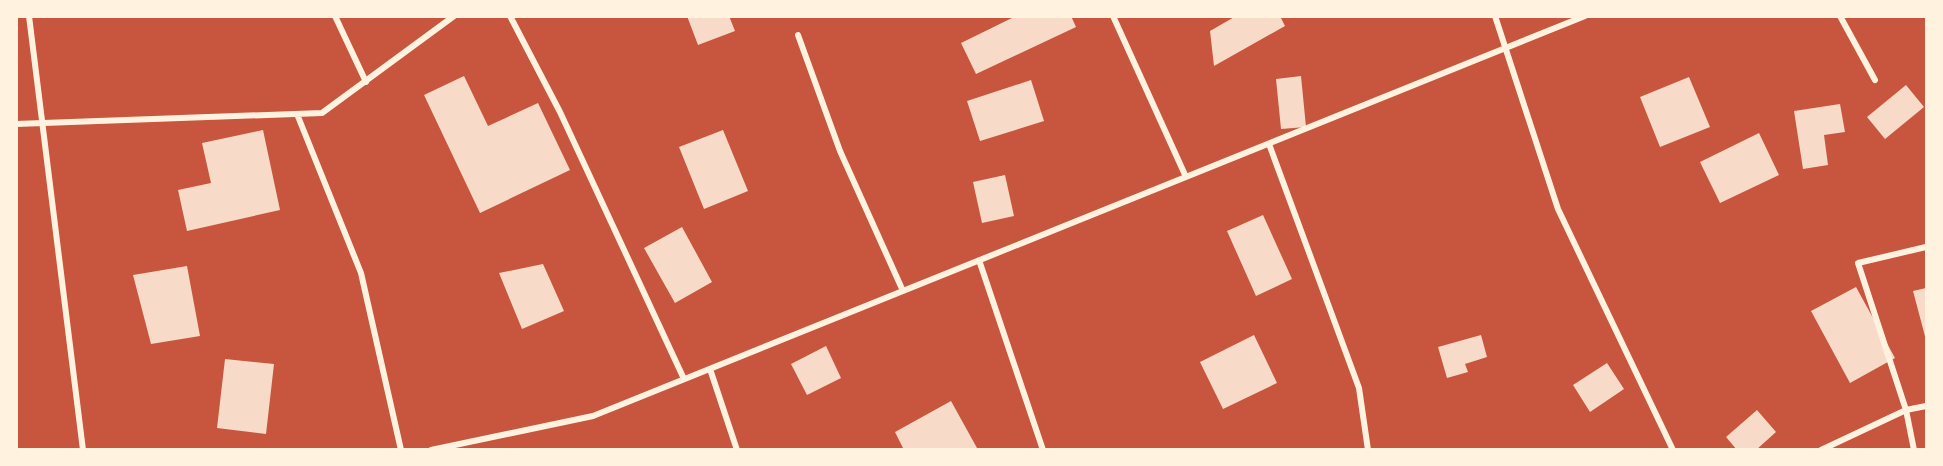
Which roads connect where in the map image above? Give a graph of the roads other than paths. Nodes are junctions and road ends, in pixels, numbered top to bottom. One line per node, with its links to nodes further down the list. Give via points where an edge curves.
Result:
1 (28, 16): 14 (street)
2 (335, 16): 12 (street)
3 (454, 16): 12 (street)
4 (510, 16): 22 (street, via 560,111)
5 (1113, 16): 17 (street)
6 (1495, 16): 10 (street)
7 (1585, 16): 10 (street)
8 (1840, 16): 11 (street)
9 (798, 35): 20 (street, via 840,151)
10 (1505, 49): 16 (street); 31 (street, via 1558,209)
11 (1875, 80)
12 (366, 82): 13 (street, via 322,113)
13 (297, 114): 14 (street); 26 (street, via 361,273)
14 (42, 122): 15 (street); 25 (street)
15 (16, 124)
16 (1269, 144): 17 (street); 30 (street, via 1359,388)
17 (1186, 177): 19 (street)
18 (1926, 248): 24 (street, via 1858,263)
19 (979, 260): 20 (street); 29 (street)
20 (903, 291): 21 (street)
21 (710, 369): 22 (street); 28 (street)
22 (684, 379): 27 (street, via 593,416)
23 (1926, 406): 24 (street)
24 (1906, 410): 32 (street); 33 (street)
25 (83, 450)
26 (401, 450)
27 (431, 450)
28 (738, 450)
29 (1044, 450)
30 (1368, 450)
31 (1673, 450)
32 (1821, 450)
33 (1914, 450)

